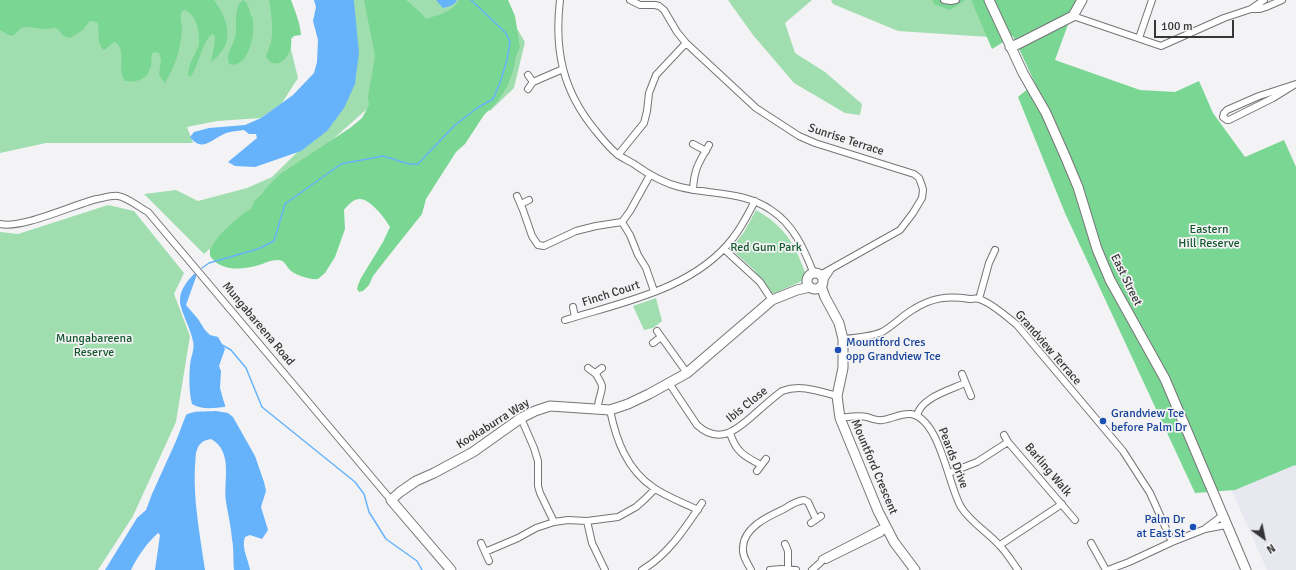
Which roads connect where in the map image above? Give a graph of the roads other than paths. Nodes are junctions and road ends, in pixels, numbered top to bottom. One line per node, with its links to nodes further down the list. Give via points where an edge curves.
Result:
1 (560, 0): 15 (street, Mountford Crescent, via 558,25)
2 (630, 0): 13 (street, Sunrise Terrace, via 660,6)
3 (944, 0): 4 (street)
4 (956, 0)
5 (989, 0): 14 (street, East Street)
6 (1082, 0): 11 (street)
7 (1152, 0): 12 (street)
8 (1264, 0): 10 (street)
9 (1282, 0): 10 (street, via 1266,7)
10 (1251, 9): 12 (street, via 1224,18 1164,45)
11 (1074, 16): 12 (street); 14 (street)
12 (1139, 38)
13 (686, 43): 23 (street, via 656,74 648,93 644,123); 34 (street, Sunrise Terrace, via 756,108 799,136 914,174 918,178 923,190 922,198 900,230)
14 (1010, 47): 69 (street, East Street, via 1056,134 1078,187 1097,249 1110,280 1165,379)
15 (563, 69): 17 (street); 23 (street, Mountford Crescent, via 581,111)
16 (528, 74): 17 (street)
17 (533, 82): 19 (street)
18 (1295, 85): 18 (street, via 1229,120 1223,117 1227,110 1277,89)
19 (528, 89)
20 (693, 144): 22 (street)
21 (709, 145): 22 (street)
22 (706, 151): 25 (street, via 698,165)
23 (618, 155): 24 (street, Mountford Crescent)
24 (650, 175): 25 (street, Mountford Crescent); 30 (street)
25 (693, 190): 28 (street, Mountford Crescent, via 739,196)
26 (517, 196): 29 (street)
27 (529, 200): 29 (street)
28 (755, 201): 32 (street, Finch Court, via 740,229); 34 (street, Mountford Crescent, via 770,209 797,236 809,260)
29 (521, 204): 30 (street, via 532,236 538,245 544,246 576,231)
30 (622, 222): 35 (street, via 646,268)
31 (0, 224): 65 (street, Mungabareena Road, via 25,222 91,201 119,196 148,212)
32 (724, 249): 35 (street, Finch Court, via 694,273); 37 (street, via 760,282)
33 (995, 250): 36 (street)
34 (815, 281): 37 (street, Kookaburra Way); 43 (street, Mountford Crescent, via 839,322)
35 (654, 291): 39 (street, Finch Court)
36 (979, 299): 43 (street, Grandview Terrace, via 959,297 933,300 907,313 882,331 860,338); 78 (street, Grandview Terrace, via 1017,325 1123,451 1150,493)
37 (772, 300): 48 (street, Kookaburra Way)
38 (573, 307): 39 (street, Finch Court)
39 (576, 317): 40 (street, Finch Court)
40 (565, 320)
41 (657, 331): 42 (street)
42 (661, 337): 44 (street); 48 (street)
43 (843, 339): 52 (street, Mountford Crescent, via 842,368)
44 (653, 343)
45 (588, 368): 47 (street)
46 (602, 368): 47 (street)
47 (596, 374): 54 (street, via 602,387)
48 (687, 374): 50 (street, Kookaburra Way)
49 (962, 374): 51 (street)
50 (669, 383): 55 (street, Kookaburra Way, via 628,404); 59 (street, Ibis Close, via 701,429 710,433)
51 (965, 383): 53 (street); 56 (street, via 929,400 920,407)
52 (837, 396): 58 (street, Mountford Crescent); 59 (street, Ibis Close, via 804,387 790,388 782,391)
53 (971, 396)
54 (598, 409): 55 (street, Kookaburra Way); 57 (street, Kookaburra Way, via 550,406)
55 (610, 410): 64 (street, via 618,439 627,458 633,468)
56 (917, 416): 58 (street, via 902,414 881,420 856,416); 63 (street, Peards Drive, via 930,428)
57 (521, 418): 65 (street, Kookaburra Way, via 472,452 416,481); 73 (street, via 538,461 540,493)
58 (840, 418): 75 (street, Mountford Crescent)
59 (730, 432): 62 (street, via 741,453 759,468)
60 (1004, 435): 61 (street, Barling Walk)
61 (1008, 442): 63 (street, via 977,462); 67 (street, Barling Walk)
62 (766, 459)
63 (949, 473): 81 (street, Peards Drive, via 957,500 963,510)
64 (655, 489): 68 (street); 72 (street, via 636,507 618,517)
65 (391, 500): 85 (street, Mungabareena Road)
66 (702, 503): 68 (street)
67 (1062, 504): 71 (street, Barling Walk); 81 (street)
68 (698, 510): 87 (street, via 668,550)
69 (1222, 516): 74 (street, East Street); 76 (street)
70 (816, 519): 88 (street, via 808,502 804,500 760,521 743,542 743,555)
71 (1075, 520)
72 (587, 521): 73 (street); 86 (street, via 592,543)
73 (554, 522): 82 (street)
74 (1226, 525): 76 (street); 95 (street, East Street)
75 (887, 527): 91 (street, via 834,551 822,558); 92 (street, Mountford Crescent, via 894,542)
76 (1205, 529): 78 (street)
77 (1091, 542): 94 (street)
78 (1172, 542): 94 (street)
79 (481, 543): 82 (street)
80 (784, 544): 84 (street, via 788,555)
81 (1000, 546): 93 (street, Peards Drive)
82 (485, 552): 83 (street)
83 (489, 561)
84 (788, 569): 89 (street); 90 (street)
85 (451, 570)
86 (605, 570)
87 (642, 570)
88 (751, 570)
89 (770, 570)
90 (796, 570)
91 (812, 570)
92 (915, 570)
93 (1018, 570)
94 (1107, 570)
95 (1246, 570)

